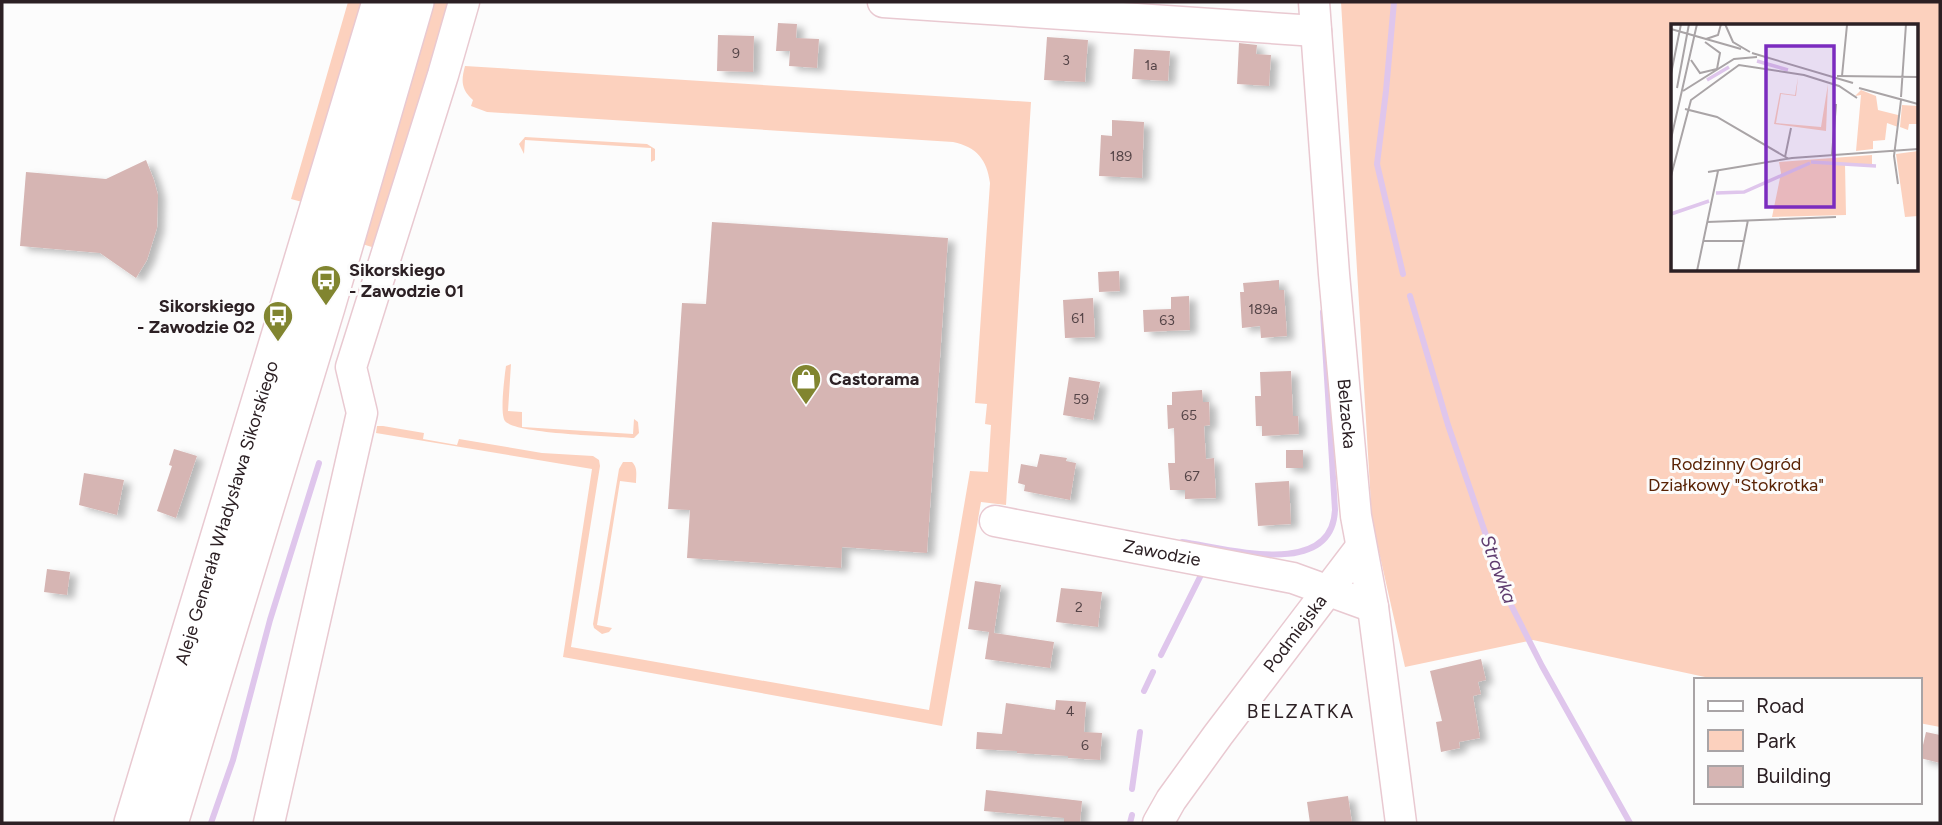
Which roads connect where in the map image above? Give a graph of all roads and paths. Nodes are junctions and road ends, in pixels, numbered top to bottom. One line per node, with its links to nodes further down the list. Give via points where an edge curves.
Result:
1 (381, 2): 10 (main road, Aleje Generała Władysława Sikorskiego)
2 (415, 2): 11 (main road, Aleje Generała Władysława Sikorskiego)
3 (464, 2): 12 (street, via 351,367 362,413)
4 (883, 2): 5 (street)
5 (1315, 16): 7 (street, Belzacka)
6 (995, 521): 8 (street, Zawodzie, via 1293,578)
7 (1361, 547): 8 (street, Podmiejska); 9 (street, Belzacka)
8 (1328, 590): 9 (street, Zawodzie); 13 (street, Podmiejska)
9 (1373, 607): 14 (street, Belzacka)
10 (133, 823)
11 (169, 823)
12 (269, 823)
13 (1158, 823)
14 (1401, 823)

